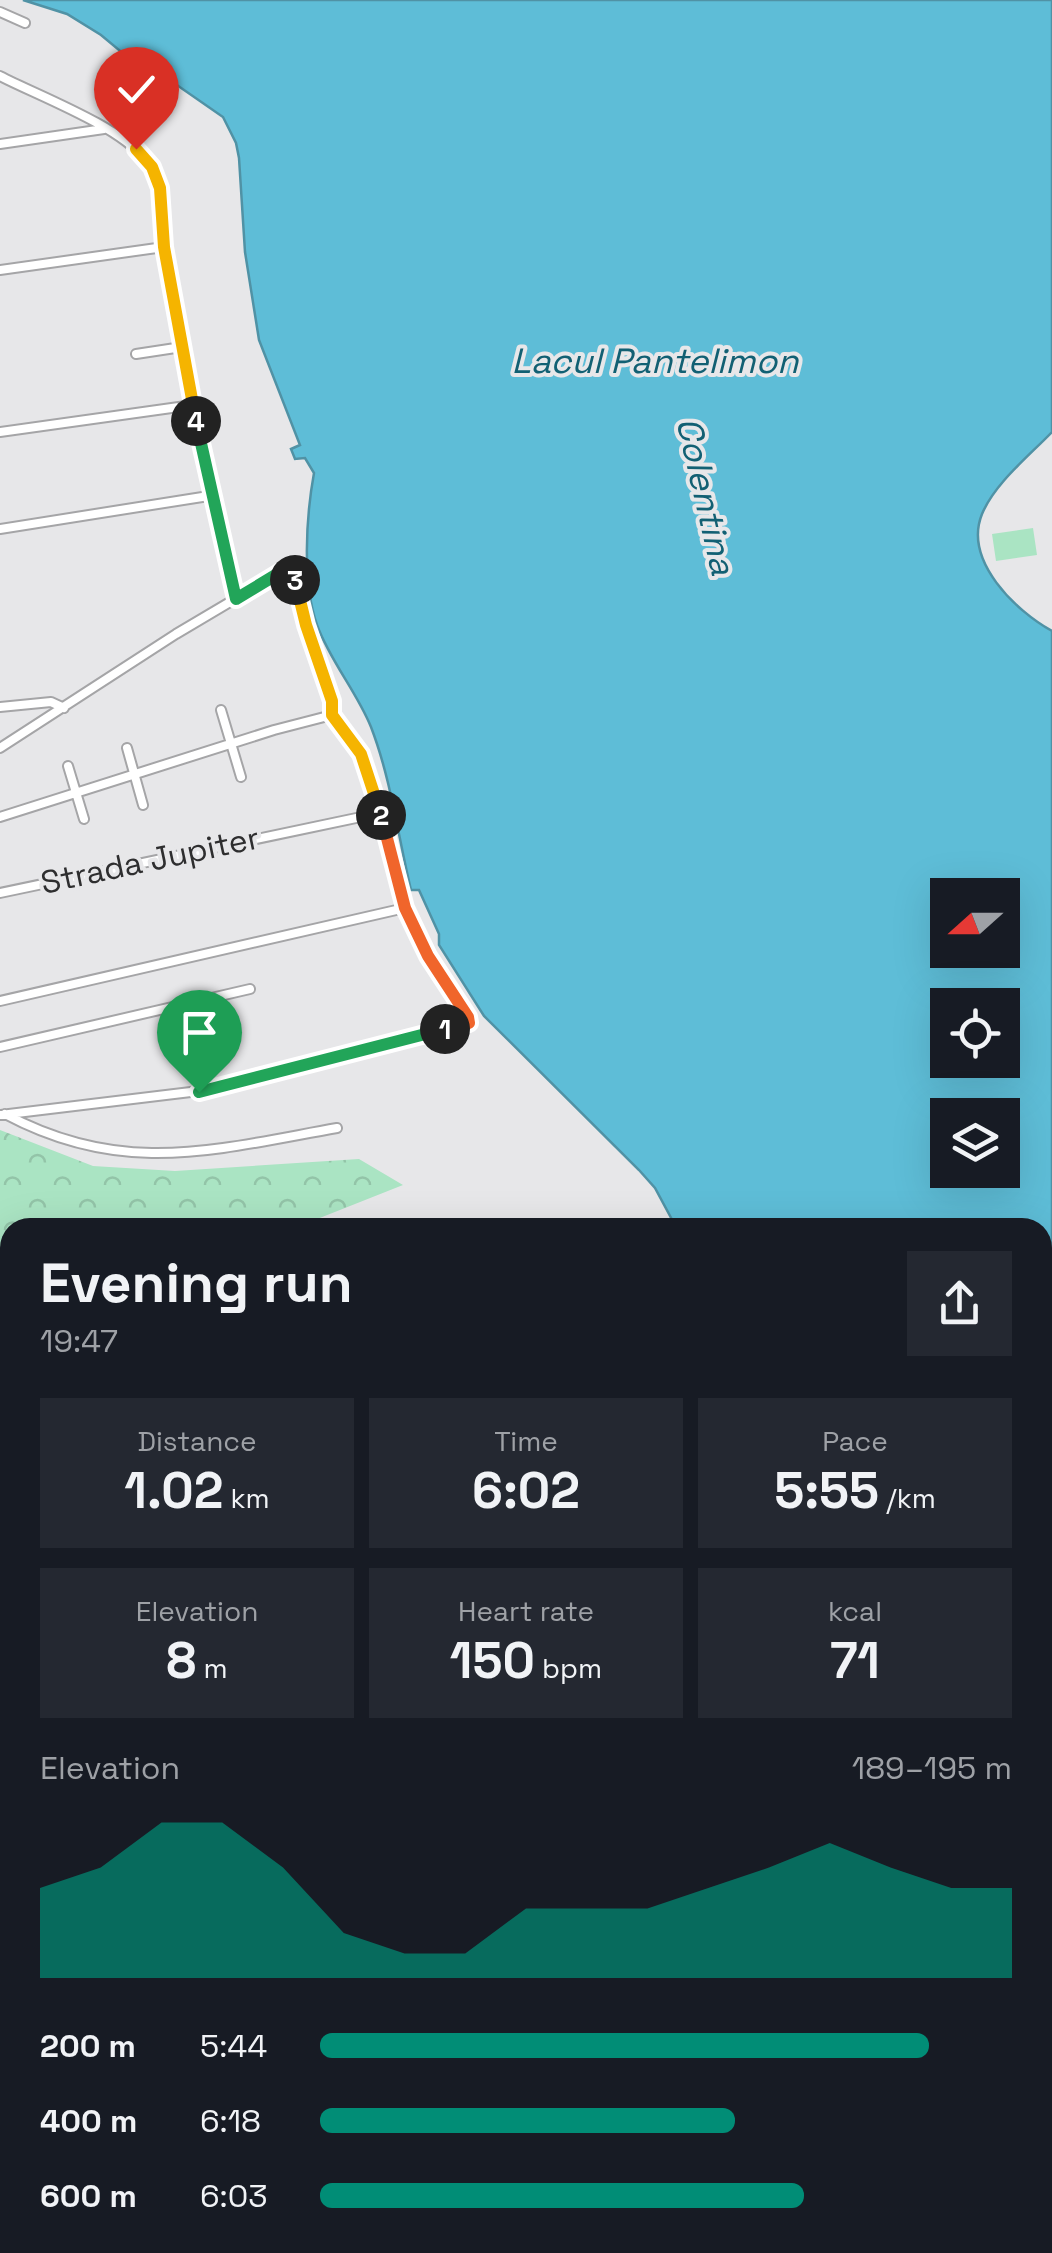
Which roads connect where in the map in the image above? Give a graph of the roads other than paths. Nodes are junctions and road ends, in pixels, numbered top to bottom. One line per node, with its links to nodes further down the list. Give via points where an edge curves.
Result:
1 (0, 12): 2 (street)
2 (24, 23)
3 (0, 76): 4 (street)
4 (106, 129): 5 (street); 6 (street, via 136,149 155,174)
5 (0, 144)
6 (164, 247): 7 (street); 8 (street)
7 (0, 270)
8 (182, 347): 9 (street); 10 (street)
9 (136, 354)
10 (193, 404): 11 (street); 12 (street)
11 (0, 432)
12 (215, 495): 13 (street); 14 (street)
13 (0, 529)
14 (236, 599): 16 (street); 18 (street, via 280,572 292,573)
15 (0, 706): 16 (street, via 51,702)
16 (64, 708): 20 (street)
17 (221, 710): 19 (street)
18 (332, 715): 19 (street); 27 (street, via 361,754)
19 (231, 743): 23 (street); 24 (street)
20 (0, 748)
21 (127, 748): 23 (street)
22 (68, 766): 25 (street)
23 (134, 774): 25 (street); 26 (street)
24 (241, 777)
25 (76, 793): 28 (street); 29 (street)
26 (143, 805)
27 (380, 812): 30 (street, Strada Jupiter); 31 (street)
28 (0, 817)
29 (84, 819)
30 (0, 892)
31 (405, 908): 33 (street); 35 (street, via 469,1023 199,1092)
32 (250, 989): 34 (street)
33 (0, 1000)
34 (0, 1047)
35 (2, 1115): 36 (street, via 78,1144 142,1154 191,1153)
36 (337, 1128)

